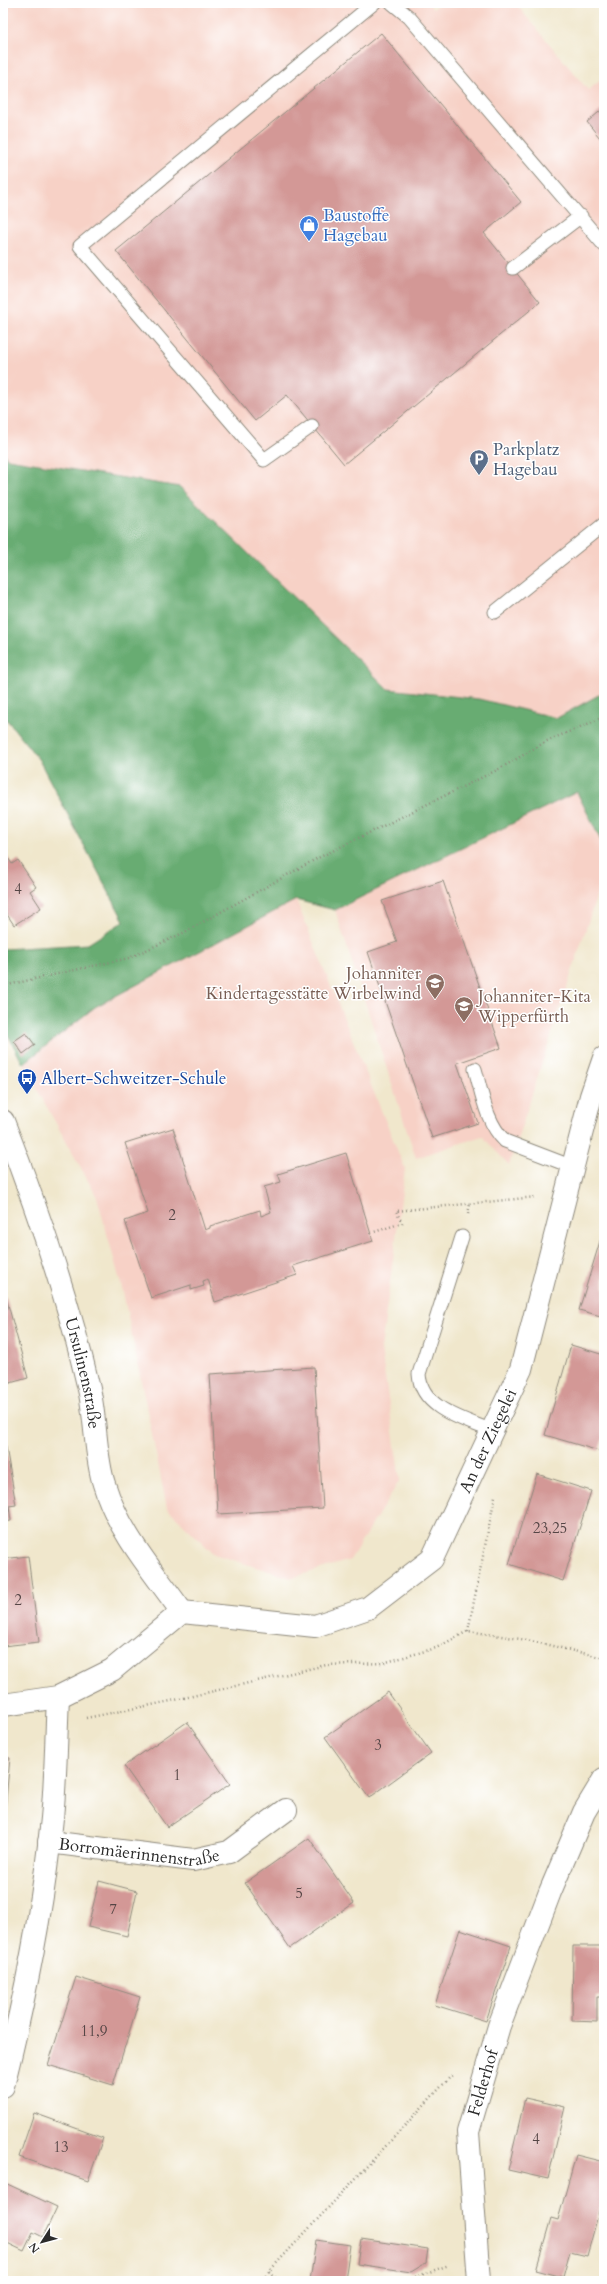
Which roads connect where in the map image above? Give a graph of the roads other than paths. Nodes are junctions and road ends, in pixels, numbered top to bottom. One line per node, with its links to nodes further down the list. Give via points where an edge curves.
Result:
1 (374, 3): 6 (lane, via 80,246 264,460)
2 (392, 3): 3 (lane, via 410,17)
3 (581, 216): 4 (lane); 5 (lane)
4 (604, 245)
5 (513, 268)
6 (312, 426)
7 (604, 524): 8 (lane)
8 (495, 612)
9 (604, 1058): 12 (street, An der Ziegelei, via 591,1096)
10 (475, 1069): 12 (lane, via 491,1123 505,1141)
11 (3, 1121): 15 (street, Ursulinenstraße, via 27,1181 65,1297 89,1390 103,1484 127,1537)
12 (573, 1167): 14 (street, An der Ziegelei, via 521,1369)
13 (462, 1237): 14 (lane, via 419,1374 419,1385 435,1405)
14 (492, 1431): 15 (street, An der Ziegelei, via 432,1559 368,1608 315,1626)
15 (182, 1612): 16 (street, via 112,1670)
16 (58, 1697): 17 (street); 20 (street, Borromäerinnenstraße)
17 (3, 1705)
18 (604, 1779): 22 (street, Felderhof, via 584,1812 498,2026 468,2132)
19 (286, 1810): 20 (street, Borromäerinnenstraße, via 228,1852 193,1860)
20 (49, 1842): 21 (street, Borromäerinnenstraße, via 41,1904 21,2013)
21 (3, 2086)
22 (479, 2281)

